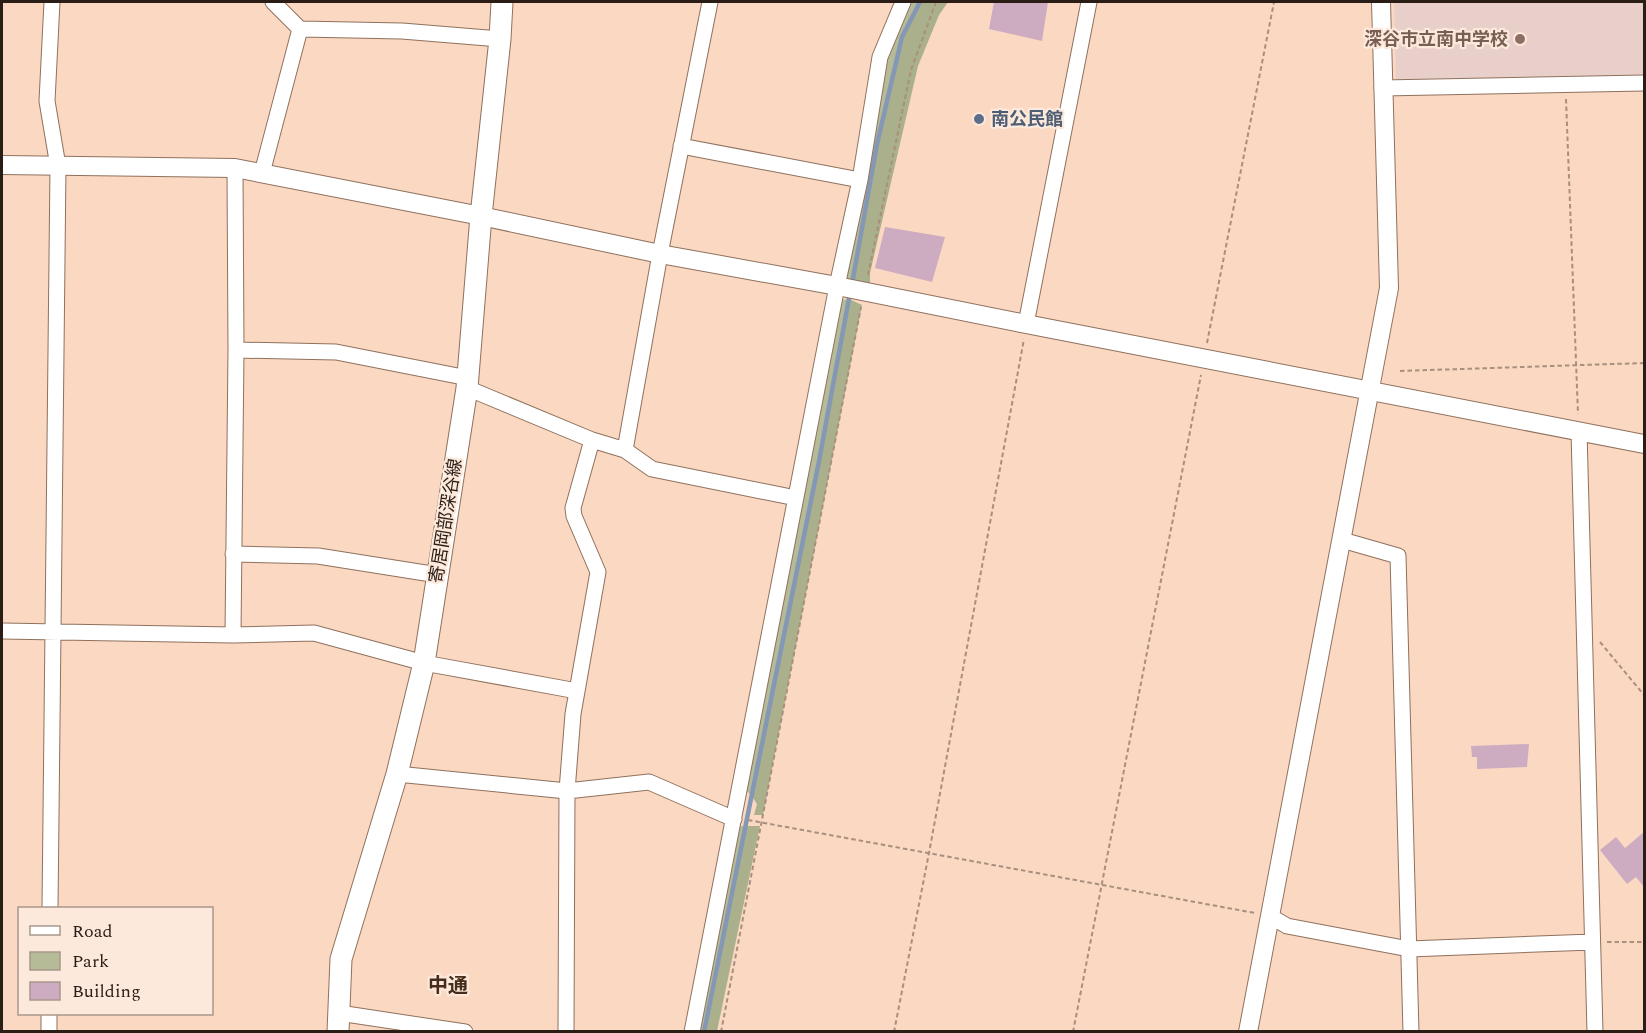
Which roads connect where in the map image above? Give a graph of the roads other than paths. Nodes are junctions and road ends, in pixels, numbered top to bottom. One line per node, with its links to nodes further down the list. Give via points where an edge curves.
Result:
1 (52, 2): 14 (street, via 47,101)
2 (273, 2): 8 (street)
3 (502, 2): 9 (main road, 寄居岡部深谷線)
4 (710, 2): 12 (street)
5 (903, 2): 17 (street, via 880,57)
6 (1089, 2): 21 (street)
7 (1381, 2): 11 (street)
8 (300, 29): 9 (street, via 402,31); 16 (street)
9 (500, 39): 18 (main road, 寄居岡部深谷線)
10 (1644, 83): 11 (street)
11 (1382, 88): 24 (street, via 1389,288)
12 (681, 146): 17 (street); 19 (street)
13 (2, 165): 14 (street)
14 (58, 166): 15 (street); 34 (street)
15 (235, 168): 16 (street); 22 (street)
16 (262, 173): 18 (street)
17 (860, 180): 20 (street)
18 (481, 216): 19 (street); 23 (main road, 寄居岡部深谷線)
19 (660, 254): 20 (street); 28 (street)
20 (837, 286): 21 (street); 29 (street)
21 (1026, 324): 24 (street)
22 (236, 350): 23 (street, via 336,352); 31 (street)
23 (468, 383): 26 (street); 32 (main road, 寄居岡部深谷線)
24 (1370, 391): 25 (street); 30 (street)
25 (1579, 431): 27 (street); 43 (street)
26 (592, 440): 28 (street); 37 (street, via 573,508 598,572)
27 (1644, 444)
28 (625, 450): 29 (street, via 652,469)
29 (796, 498): 40 (street)
30 (1342, 540): 42 (street); 44 (street, via 1398,556)
31 (233, 554): 32 (street, via 318,556); 35 (street)
32 (438, 574): 36 (main road, 寄居岡部深谷線)
33 (2, 631): 34 (street)
34 (52, 631): 35 (street); 41 (street)
35 (233, 635): 36 (street, via 314,633)
36 (424, 663): 37 (street); 38 (main road, 寄居岡部深谷線)
37 (577, 691): 39 (street)
38 (397, 774): 39 (street); 46 (main road, 寄居岡部深谷線, via 341,959)
39 (567, 791): 40 (street, via 649,782); 49 (street)
40 (738, 819): 50 (street)
41 (50, 907)
42 (1270, 916): 44 (street, via 1287,926); 51 (street)
43 (1592, 942): 44 (street); 53 (street)
44 (1409, 949): 52 (street)
45 (49, 1015): 47 (street)
46 (338, 1022): 48 (street)
47 (49, 1032)
48 (465, 1032)
49 (566, 1032)
50 (692, 1032)
51 (1248, 1032)
52 (1411, 1032)
53 (1595, 1032)

